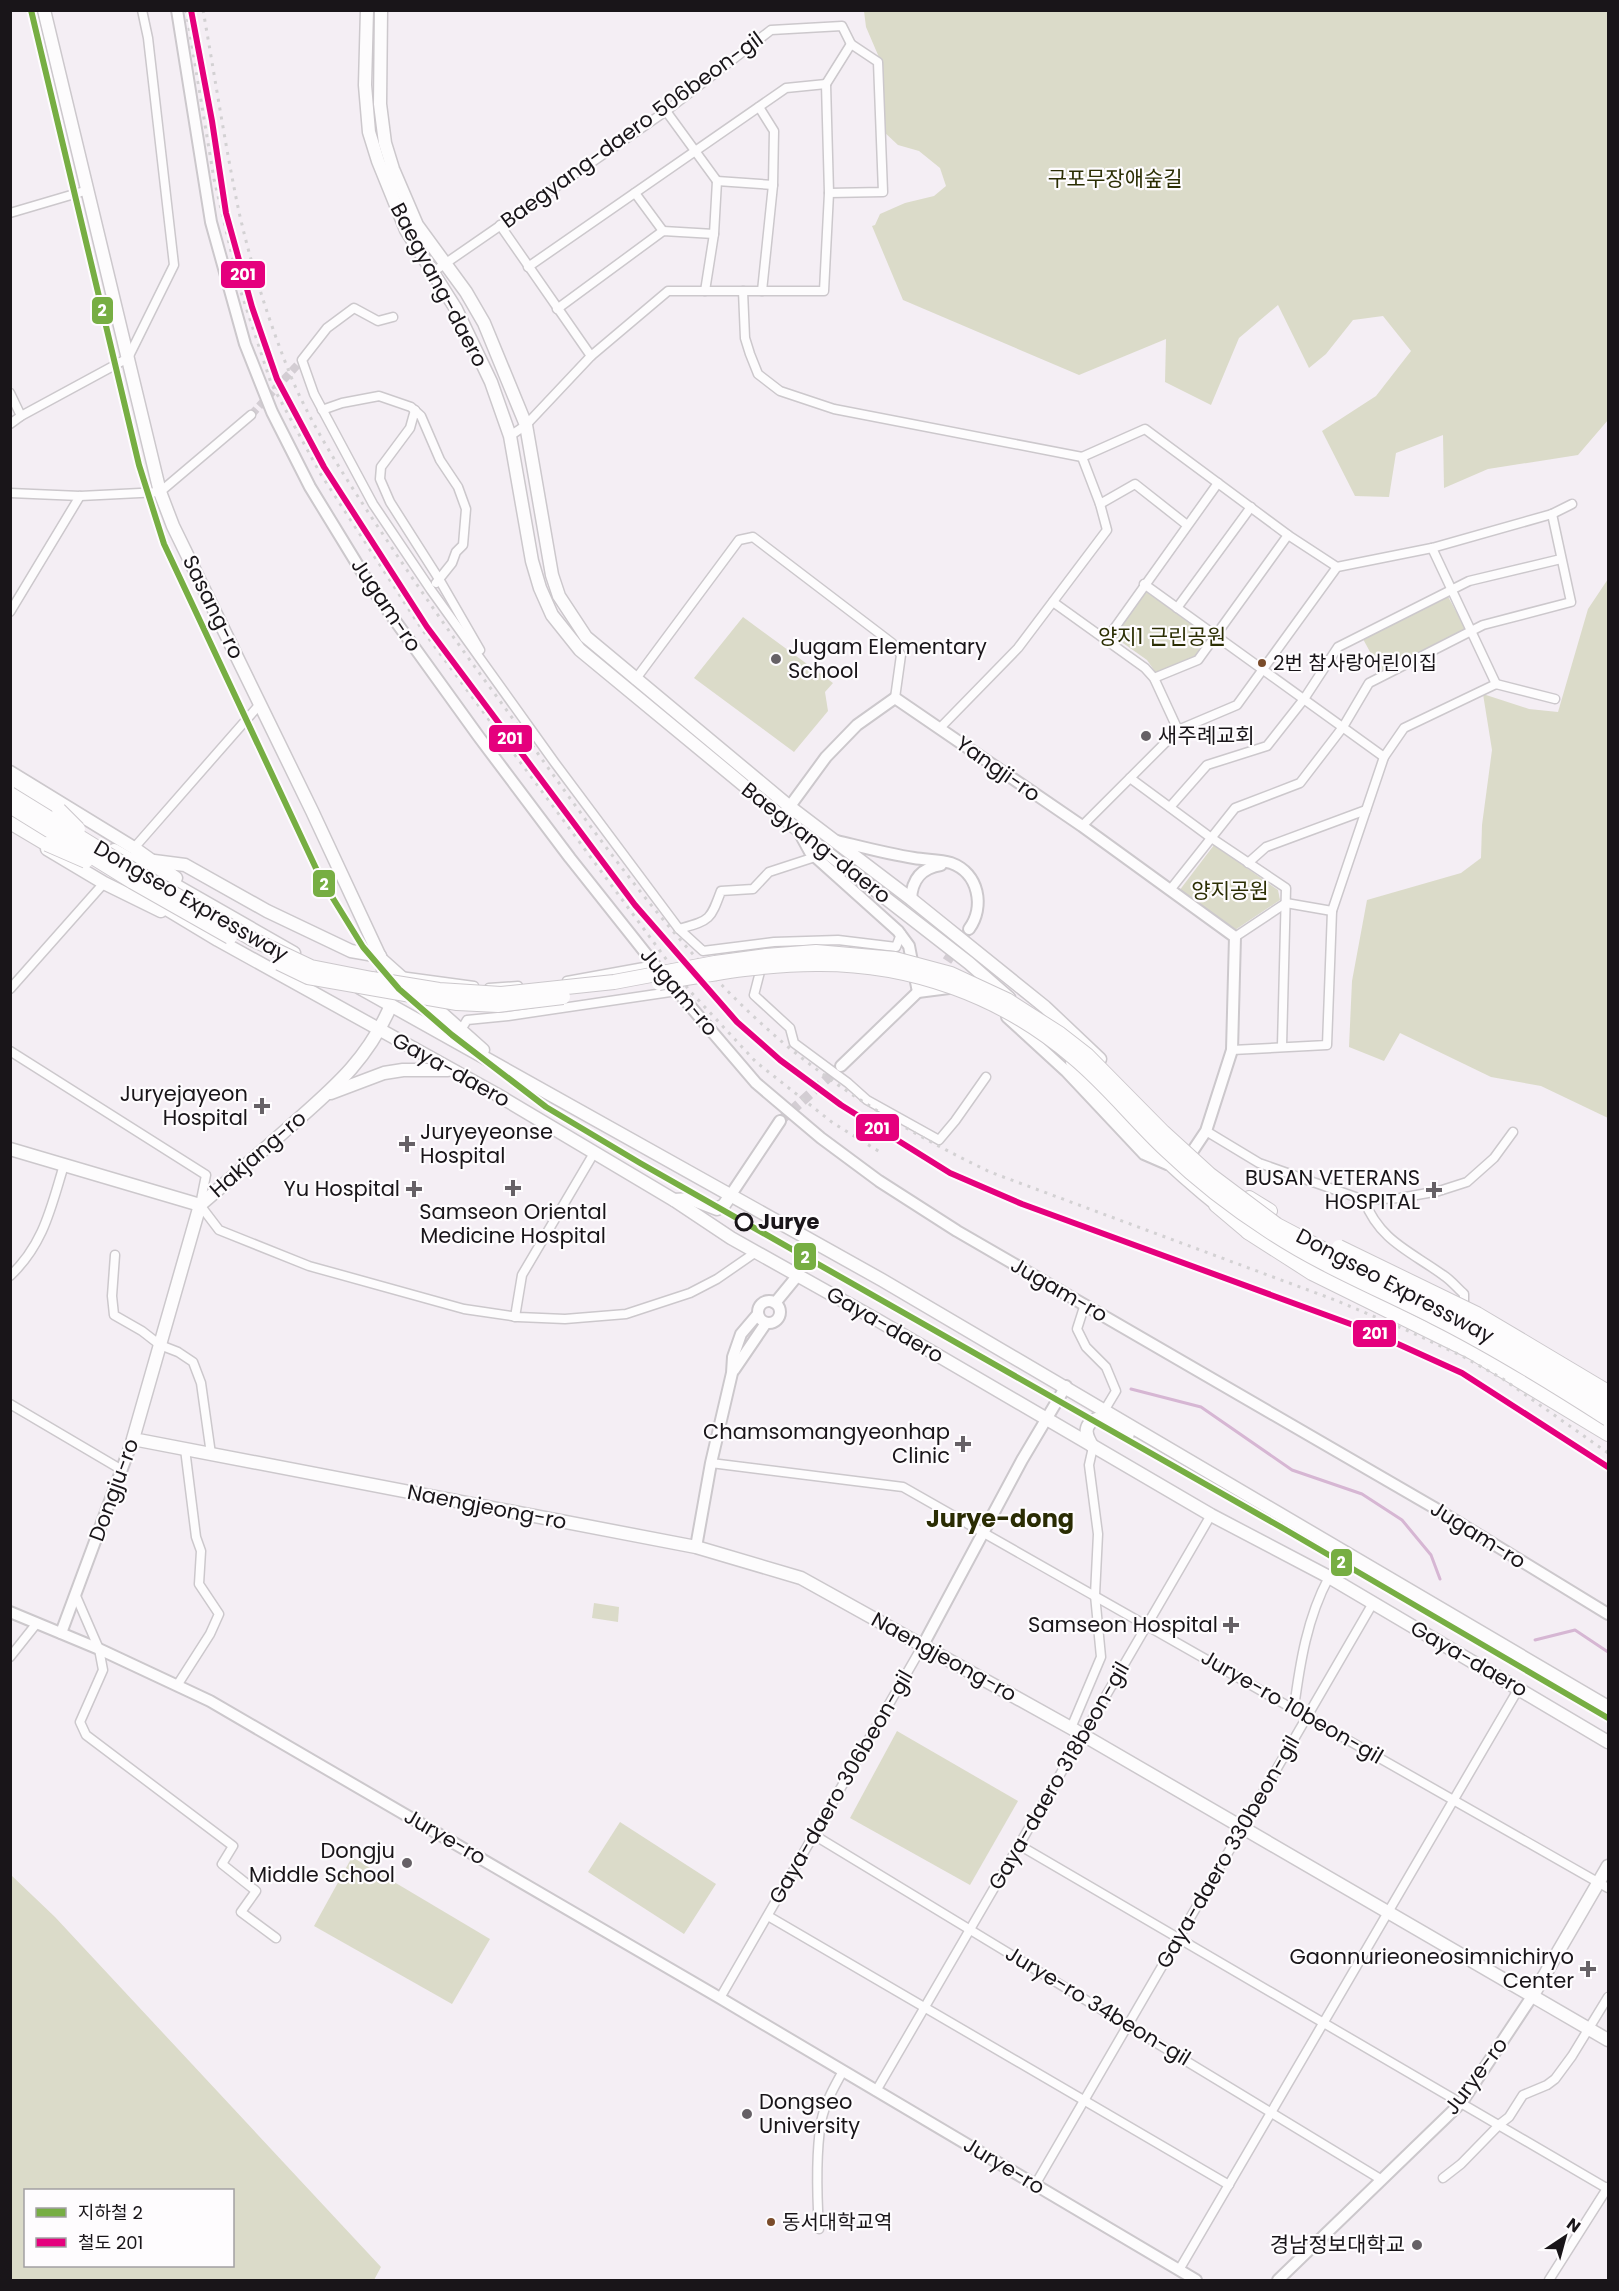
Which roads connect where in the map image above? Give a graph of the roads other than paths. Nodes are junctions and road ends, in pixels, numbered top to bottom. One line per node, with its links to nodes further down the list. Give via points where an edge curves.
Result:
1 (44, 10): 13 (main road, Sasang-ro)
2 (142, 10): 29 (street, via 174,265)
3 (177, 10): 112 (street, Jugam-ro, via 211,222 245,344 272,412 304,476 374,590 466,719)
4 (367, 10): 22 (main road, Baegyang-daero, via 365,85 369,132 406,230)
5 (381, 10): 20 (main road, Baegyang-daero, via 380,104 385,143 417,225)
6 (851, 44): 7 (street); 9 (street, Baegyang-daero 506beon-gil, via 842,26 771,30); 15 (street, Baegyang-daero 506beon-gil, via 878,62 883,192)
7 (826, 84): 8 (street, via 786,88); 15 (street)
8 (759, 107): 10 (street); 12 (street, via 774,131)
9 (666, 111): 10 (street); 17 (street, Baegyang-daero 506beon-gil)
10 (695, 150): 11 (street); 14 (street)
11 (717, 181): 12 (street); 19 (street)
12 (772, 185): 25 (street)
13 (88, 190): 16 (street); 29 (main road, Sasang-ro)
14 (635, 194): 18 (street); 21 (street)
15 (829, 194): 25 (street, via 824,291)
16 (10, 213)
17 (500, 225): 20 (street, Baegyang-daero 506beon-gil); 21 (street)
18 (663, 231): 19 (street); 26 (street)
19 (714, 234): 23 (street)
20 (445, 263): 22 (street, Baegyang-daero 506beon-gil); 36 (main road, Baegyang-daero, via 484,324)
21 (528, 267): 26 (street)
22 (433, 272): 37 (main road, Baegyang-daero, via 472,339)
23 (705, 291): 24 (street); 28 (street, via 668,291)
24 (743, 291): 25 (street); 38 (street, via 745,338 750,354 758,374 780,391 834,410)
25 (762, 291)
26 (557, 309): 28 (street)
27 (393, 317): 31 (street, via 378,321 354,308 327,328 302,360)
28 (591, 356): 36 (street)
29 (128, 358): 34 (street); 40 (main road, Sasang-ro)
30 (10, 393): 34 (street)
31 (322, 410): 32 (street, via 379,396); 54 (street, via 373,504)
32 (415, 410): 52 (street, via 466,509 464,542); 52 (street, via 410,429 381,467 380,474 390,502)
33 (251, 415): 40 (street)
34 (21, 416): 35 (street)
35 (10, 424)
36 (526, 425): 37 (street); 64 (main road, Baegyang-daero, via 552,576 559,596 586,637)
37 (510, 436): 83 (main road, Baegyang-daero, via 532,561 552,615 580,650)
38 (1082, 457): 39 (street, via 1145,429); 43 (street)
39 (1218, 483): 45 (street); 47 (street)
40 (160, 492): 42 (street); 70 (main road, Sasang-ro)
41 (10, 493): 42 (street)
42 (80, 496): 58 (street)
43 (1100, 504): 47 (street, via 1134,484); 56 (street, via 1107,530)
44 (1572, 504): 46 (street)
45 (1251, 507): 48 (street); 57 (street)
46 (1552, 514): 49 (street); 50 (street)
47 (1187, 525): 53 (street)
48 (1288, 535): 51 (street); 60 (street)
49 (1432, 548): 51 (street); 55 (street)
50 (1561, 559): 55 (street, via 1469,581); 59 (street, via 1571,603 1484,625)
51 (1337, 567): 62 (street)
52 (439, 579): 54 (street); 66 (street)
53 (1144, 585): 57 (street); 61 (street)
54 (431, 590): 66 (street)
55 (1452, 591): 59 (street); 68 (street, via 1338,647)
56 (1053, 602): 61 (street); 72 (street, via 1018,648)
57 (1177, 608): 60 (street)
58 (10, 612)
59 (1472, 632): 65 (street); 71 (street, via 1369,683)
60 (1217, 635): 62 (street); 63 (street, via 1198,660)
61 (1106, 640): 63 (street)
62 (1265, 670): 68 (street); 73 (street, via 1237,705)
63 (1154, 678): 73 (street)
64 (636, 680): 67 (street, via 739,540 753,537 892,643 901,655); 83 (main road, Baegyang-daero)
65 (1496, 684): 69 (street); 74 (street, via 1404,728)
66 (503, 690): 104 (street)
67 (895, 698): 72 (street, Yangji-ro); 83 (street, via 857,725 826,757)
68 (1304, 699): 71 (street); 81 (street, via 1267,746 1208,765)
69 (1555, 699)
70 (260, 704): 92 (street); 110 (main road, Sasang-ro)
71 (1343, 727): 74 (street); 89 (street, via 1300,783 1235,808)
72 (940, 728): 86 (street, Yangji-ro)
73 (1178, 730): 76 (street)
74 (1384, 757): 82 (street)
75 (10, 772): 92 (main road)
76 (1130, 778): 81 (street); 86 (street)
77 (10, 780): 91 (main road, bridge, via 59,810)
78 (10, 787): 103 (main road, Gaya-daero)
79 (10, 794): 91 (main road, Dongseo Expressway, bridge)
80 (10, 806): 97 (main road, Dongseo Expressway, bridge)
81 (1170, 807): 89 (street)
82 (1366, 810): 96 (street, via 1266,847); 102 (street)
83 (786, 812): 88 (main road, Baegyang-daero); 90 (main road, Baegyang-daero)
84 (10, 813): 108 (main road, Gaya-daero)
85 (10, 822): 97 (main road, bridge, via 47,844)
86 (1082, 826): 99 (street, Yangji-ro)
87 (10, 828): 98 (main road)
88 (798, 830): 93 (street); 137 (main road, Baegyang-daero, via 969,963 1040,1024 1091,1085)
89 (1210, 837): 96 (street); 99 (street)
90 (831, 839): 95 (street); 100 (main road, Baegyang-daero)
91 (94, 846): 157 (main road, Dongseo Expressway, bridge, via 254,940 303,964 439,990 501,994 614,982 756,957 816,952 895,959 951,974 1007,1000 1060,1034 1209,1174 1277,1225 1456,1316)
92 (134, 848): 94 (main road)
93 (815, 857): 104 (street, via 769,872 753,889 721,891 706,922); 106 (street)
94 (152, 861): 103 (main road); 110 (main road, via 186,865 288,921 351,951)
95 (950, 863): 100 (street, via 930,866 921,873 912,886); 105 (street, via 962,868 979,894 978,911)
96 (1248, 863): 101 (street, via 1286,888)
97 (133, 882): 160 (main road, Dongseo Expressway, bridge, via 308,977 457,1003 498,1005 759,967 818,963 882,969 945,983 996,1005 1073,1057 1166,1151 1269,1232 1478,1340)
98 (104, 883): 108 (main road); 114 (street)
99 (1170, 890): 107 (street, Yangji-ro)
100 (911, 899): 135 (main road, Baegyang-daero, via 1070,1029)
101 (1286, 903): 102 (street); 107 (street); 121 (street)
102 (1332, 911): 121 (street, via 1327,1045)
103 (226, 914): 117 (main road, Gaya-daero)
104 (679, 929): 109 (street, via 703,951)
105 (969, 929)
106 (901, 934): 109 (street, via 896,947 838,940); 116 (street, via 909,946)
107 (1235, 937): 122 (street)
108 (218, 940): 118 (main road, Gaya-daero)
109 (768, 943): 128 (street, via 754,995 790,1028 794,1043 867,1100 939,1140)
110 (381, 958): 113 (main road); 117 (main road, Sasang-ro)
111 (946, 961): 116 (street)
112 (655, 965): 113 (street, via 549,983 486,988); 115 (street, Jugam-ro)
113 (399, 976): 119 (main road)
114 (10, 990)
115 (676, 991): 119 (street, via 467,1020); 149 (street, Jugam-ro, via 756,1083 821,1138 957,1232)
116 (918, 992): 126 (street); 137 (street, via 944,987 972,993 1014,1022 1144,1154)
117 (391, 1005): 120 (main road, Hakjang-ro); 125 (main road, Gaya-daero)
118 (346, 1012): 120 (main road, Gaya-daero); 124 (main road, via 366,1036)
119 (460, 1030): 125 (main road)
120 (380, 1031): 124 (main road, Hakjang-ro); 127 (main road, Gaya-daero)
121 (1282, 1046): 122 (street)
122 (1232, 1050): 131 (street)
123 (10, 1051): 142 (street, via 206,1175)
124 (365, 1053): 129 (main road, Hakjang-ro)
125 (500, 1065): 139 (main road, Gaya-daero)
126 (841, 1066)
127 (451, 1070): 129 (main road, via 384,1073); 134 (main road, Gaya-daero)
128 (986, 1077)
129 (327, 1094): 142 (main road, Hakjang-ro)
130 (780, 1121): 139 (street)
131 (1206, 1131): 135 (street); 141 (street, via 1258,1163)
132 (1513, 1132): 141 (street, via 1494,1158 1467,1182 1400,1198)
133 (10, 1149): 136 (main road, Hakjang-ro)
134 (594, 1153): 140 (main road, Gaya-daero); 151 (street, via 522,1275)
135 (1191, 1153): 137 (street); 138 (main road, Baegyang-daero)
136 (63, 1165): 142 (main road, Hakjang-ro); 147 (street, via 45,1229)
137 (1175, 1169): 143 (main road, Baegyang-daero)
138 (1229, 1186): 150 (main road, Baegyang-daero, via 1308,1238); 155 (main road, bridge, via 1364,1260 1477,1314)
139 (730, 1196): 140 (main road, via 717,1209 691,1199); 154 (main road, Gaya-daero)
140 (674, 1200): 144 (main road, Gaya-daero)
141 (1364, 1200): 150 (street, via 1370,1216 1400,1248 1445,1276 1464,1294)
142 (200, 1205): 151 (street, via 219,1230 309,1266 464,1309); 153 (main road, Dongju-ro)
143 (1216, 1205): 161 (main road, Baegyang-daero, via 1258,1234 1465,1340); 163 (main road, via 1248,1232 1312,1273 1472,1352)
144 (756, 1252): 146 (main road, Gaya-daero); 151 (street, via 690,1293 626,1314)
145 (115, 1255): 153 (street, via 114,1315)
146 (798, 1275): 148 (street); 159 (main road, Gaya-daero)
147 (10, 1276)
148 (775, 1303): 152 (street, via 761,1304); 152 (street, via 779,1315 774,1322)
149 (1084, 1304): 158 (street, via 1077,1329 1086,1347 1106,1367 1116,1391); 178 (street, Jugam-ro)
150 (1464, 1315): 155 (main road, Baegyang-daero)
151 (515, 1317)
152 (762, 1318): 168 (street, via 741,1334)
153 (160, 1345): 164 (main road, Dongju-ro); 167 (street, via 193,1362 201,1383)
154 (1066, 1386): 158 (main road, Gaya-daero); 159 (street, Gaya-daero 306beon-gil)
155 (1608, 1394)
156 (10, 1404): 169 (street)
157 (1608, 1407)
158 (1104, 1411): 162 (main road, Gaya-daero)
159 (1047, 1419): 165 (main road, Gaya-daero); 171 (street, Gaya-daero 306beon-gil)
160 (1608, 1419)
161 (1608, 1427)
162 (1141, 1434): 165 (main road, via 1128,1434 1095,1419 1086,1428 1086,1437); 187 (main road, Gaya-daero)
163 (1608, 1434)
164 (133, 1439): 166 (main road, Naengjeong-ro); 169 (street, Dongju-ro)
165 (1093, 1447): 170 (main road, Gaya-daero); 174 (street, via 1089,1465 1098,1534)
166 (185, 1449): 167 (main road, Naengjeong-ro); 185 (street, via 201,1551 199,1584 219,1614)
167 (211, 1454): 172 (main road, Naengjeong-ro)
168 (711, 1463): 171 (street, Jurye-ro 10beon-gil, via 903,1487); 172 (street)
169 (122, 1470): 175 (street, Dongju-ro)
170 (1211, 1515): 173 (main road, Gaya-daero); 180 (street, Gaya-daero 318beon-gil)
171 (985, 1532): 174 (street, Jurye-ro 10beon-gil); 182 (street, Gaya-daero 306beon-gil)
172 (696, 1547): 182 (main road, Naengjeong-ro, via 801,1578)
173 (1329, 1577): 176 (main road, Gaya-daero); 188 (street, via 1316,1601 1300,1662)
174 (1095, 1595): 180 (street, Jurye-ro 10beon-gil); 191 (street, via 1101,1657)
175 (76, 1596): 181 (street, Dongju-ro); 183 (street)
176 (1373, 1603): 186 (main road, Gaya-daero); 189 (street, Gaya-daero 330beon-gil)
177 (10, 1612): 179 (street, Jurye-ro)
178 (1608, 1614)
179 (37, 1623): 181 (street, Jurye-ro); 184 (street)
180 (1147, 1624): 188 (street, Jurye-ro 10beon-gil); 193 (street, Gaya-daero 318beon-gil)
181 (61, 1633): 183 (street, Jurye-ro)
182 (923, 1645): 191 (main road, Naengjeong-ro); 197 (street, Gaya-daero 306beon-gil)
183 (99, 1648): 185 (street, Jurye-ro); 205 (street, via 103,1670 80,1722 86,1735 233,1846 222,1864 256,1891 241,1912)
184 (10, 1657)
185 (178, 1684): 208 (street, Jurye-ro)
186 (1519, 1688): 190 (main road, Gaya-daero); 195 (street)
187 (1608, 1707)
188 (1294, 1708): 189 (street, Jurye-ro 10beon-gil)
189 (1307, 1716): 195 (street, Jurye-ro 10beon-gil); 196 (street, Gaya-daero 330beon-gil)
190 (1578, 1723): 192 (main road); 194 (main road, Gaya-daero)
191 (1071, 1728): 193 (main road, Naengjeong-ro)
192 (1608, 1732)
193 (1082, 1736): 196 (main road, Naengjeong-ro); 198 (street, Gaya-daero 318beon-gil)
194 (1608, 1742)
195 (1454, 1800): 200 (street, Jurye-ro 10beon-gil); 201 (street)
196 (1242, 1828): 201 (main road, Naengjeong-ro); 204 (street, Gaya-daero 330beon-gil)
197 (814, 1835): 202 (street, Gaya-daero 306beon-gil); 203 (street, Jurye-ro 34beon-gil)
198 (1019, 1845): 203 (street, Gaya-daero 318beon-gil); 204 (street)
199 (1608, 1866): 200 (main road, Jurye-ro)
200 (1604, 1885): 206 (main road, Jurye-ro)
201 (1388, 1913): 206 (main road, Naengjeong-ro); 210 (street)
202 (768, 1916): 208 (street, Gaya-daero 306beon-gil); 209 (street)
203 (970, 1929): 209 (street, Gaya-daero 318beon-gil); 211 (street, Jurye-ro 34beon-gil)
204 (1179, 1937): 210 (street); 211 (street, Gaya-daero 330beon-gil)
205 (276, 1938)
206 (1533, 1995): 212 (main road, Naengjeong-ro); 217 (street, Jurye-ro)
207 (1608, 1997): 212 (street)
208 (720, 1998): 214 (street, Jurye-ro)
209 (925, 2007): 215 (street, Gaya-daero 318beon-gil); 216 (street)
210 (1324, 2022): 217 (street); 218 (street)
211 (1128, 2024): 216 (street, Gaya-daero 330beon-gil); 218 (street, Jurye-ro 34beon-gil)
212 (1590, 2029): 213 (main road, Naengjeong-ro); 219 (street, via 1555,2079 1523,2094)
213 (1608, 2040)
214 (843, 2071): 215 (street, Jurye-ro); 225 (street, via 821,2122)
215 (876, 2091): 222 (street, Jurye-ro)
216 (1084, 2100): 222 (street, Gaya-daero 330beon-gil); 223 (street)
217 (1462, 2102): 219 (street); 221 (street, Jurye-ro)
218 (1272, 2111): 221 (street, Jurye-ro 34beon-gil); 223 (street)
219 (1500, 2124): 220 (street); 224 (street)
220 (1443, 2178)
221 (1382, 2180): 228 (street, Jurye-ro)
222 (1035, 2185): 226 (street, Jurye-ro)
223 (1229, 2185): 226 (street)
224 (1608, 2188): 229 (street)
225 (819, 2229)
226 (1179, 2270): 227 (street, Jurye-ro)
227 (1196, 2280)
228 (1278, 2280)
229 (1550, 2280)

